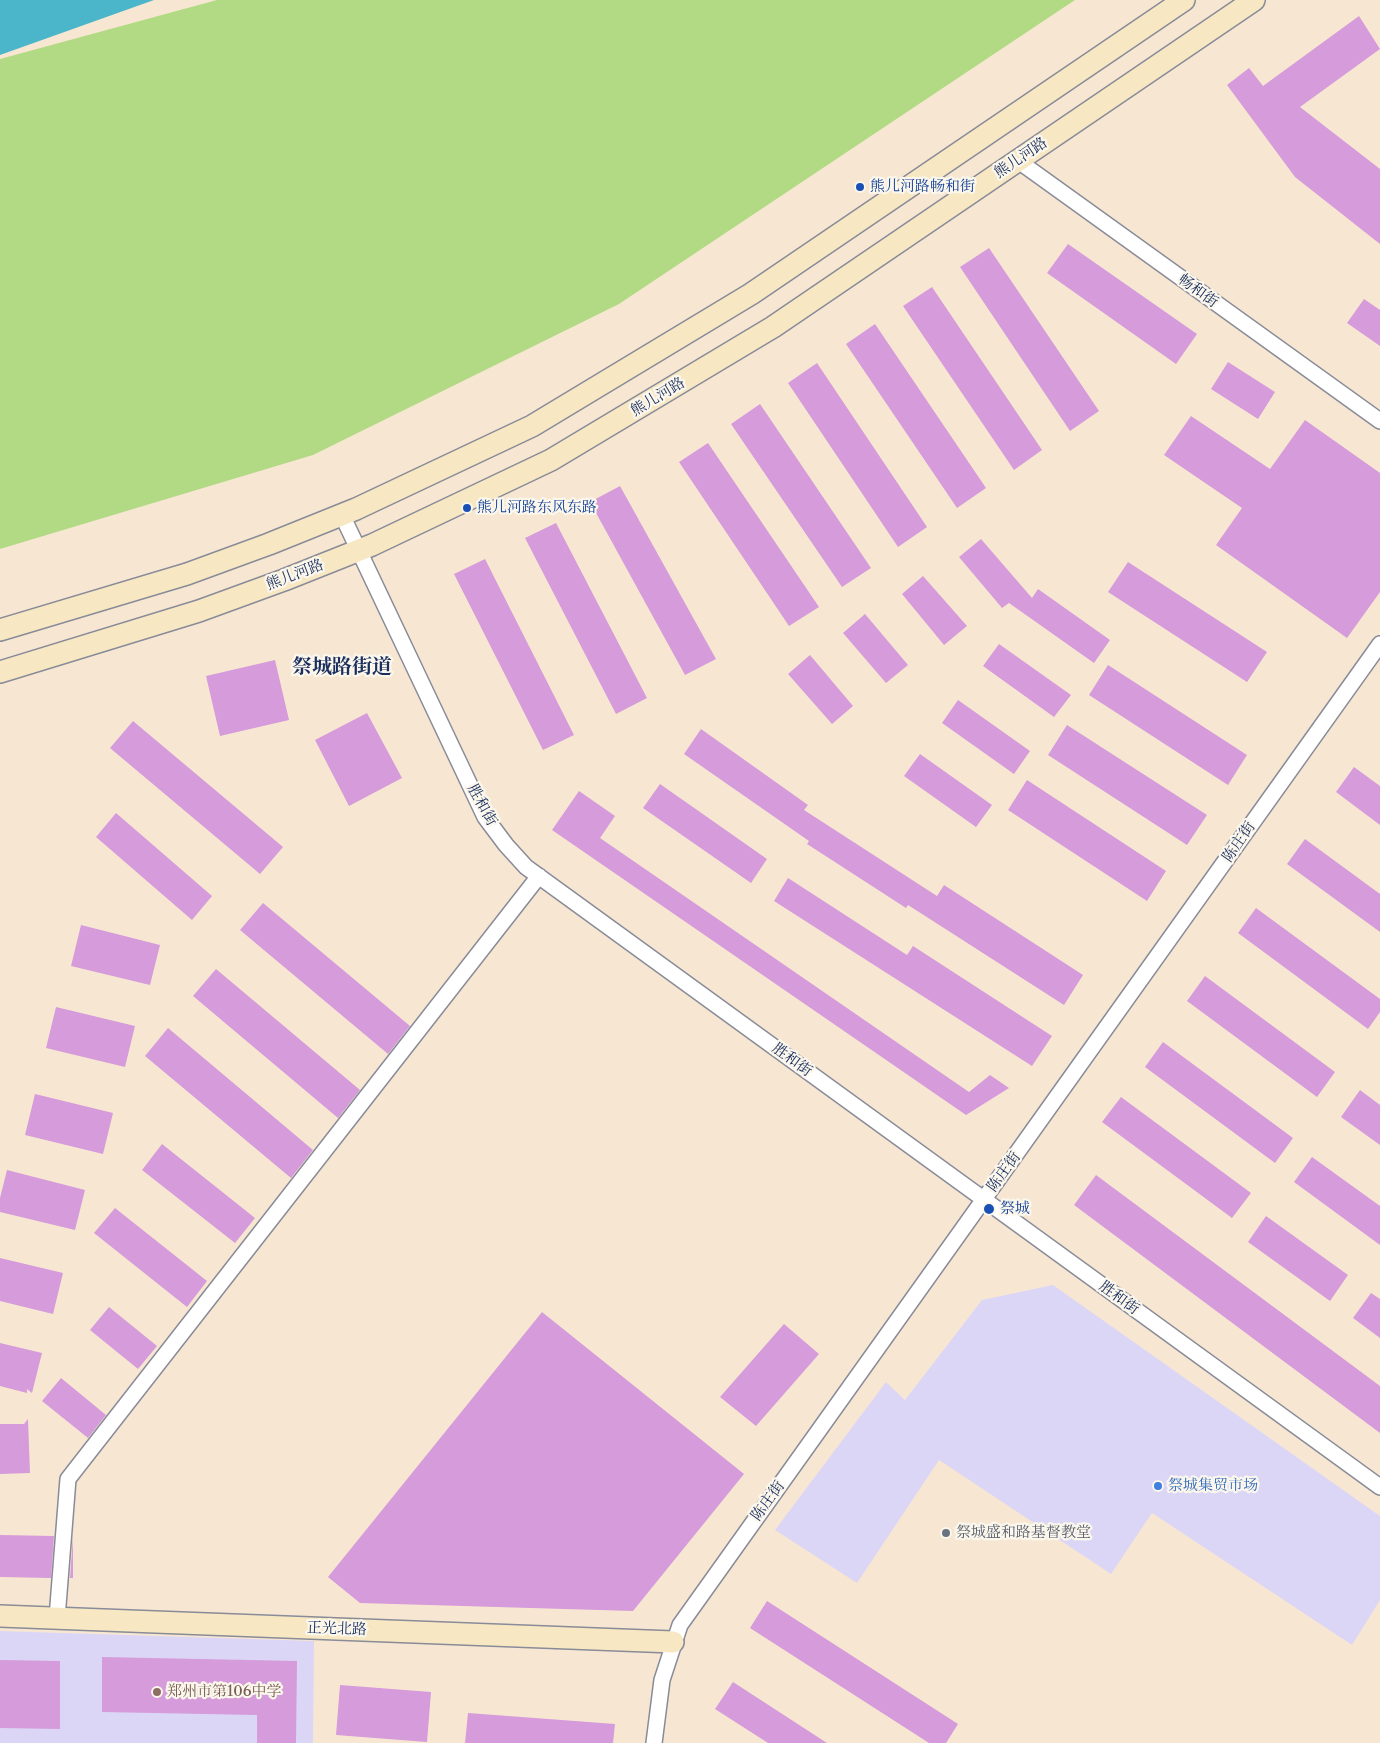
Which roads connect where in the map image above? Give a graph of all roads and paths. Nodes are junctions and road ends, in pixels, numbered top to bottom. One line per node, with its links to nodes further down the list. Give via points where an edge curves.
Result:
1 (1184, 0): 5 (street, via 751,294 631,368 532,426)
2 (1254, 0): 3 (street, 熊儿河路)
3 (1017, 160): 4 (street, 畅和街); 6 (street, 熊儿河路, via 773,327 636,412 551,460)
4 (1380, 421)
5 (342, 515): 6 (street, 胜和街); 7 (street, via 187,574)
6 (358, 550): 9 (street, 熊儿河路, via 200,611); 10 (street, 胜和街, via 485,817 506,846)
7 (0, 630)
8 (1380, 644): 11 (street, 陈庄街)
9 (0, 672)
10 (539, 876): 11 (street, 胜和街); 14 (street, via 68,1479)
11 (984, 1199): 12 (street, 胜和街); 15 (street, 陈庄街, via 680,1625)
12 (1380, 1487)
13 (0, 1616): 14 (street, 正光北路)
14 (58, 1618): 15 (street, 正光北路)
15 (673, 1642): 16 (street, 陈庄街, via 662,1680)
16 (654, 1743)

